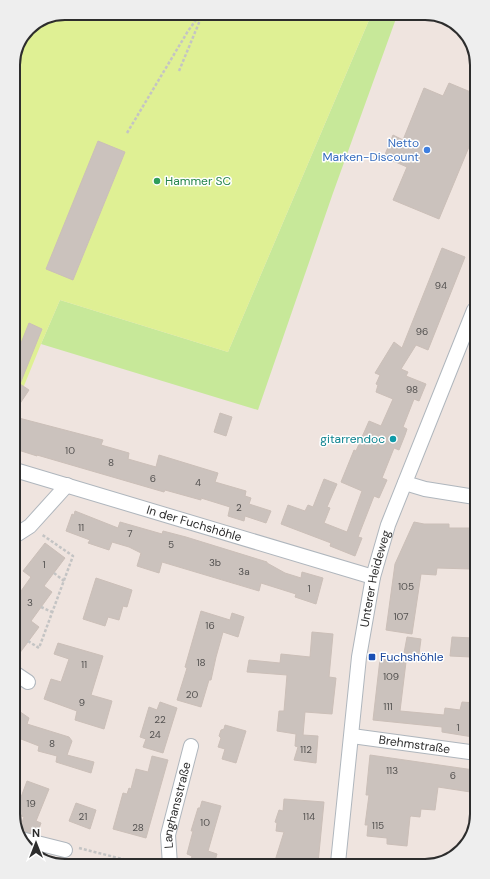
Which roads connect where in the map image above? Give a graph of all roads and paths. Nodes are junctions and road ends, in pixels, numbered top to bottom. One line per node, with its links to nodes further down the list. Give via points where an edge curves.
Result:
1 (197, 20): 4 (path)
2 (199, 20): 3 (path)
3 (179, 71)
4 (127, 133)
5 (470, 320): 7 (street, Unterer Heideweg)
6 (20, 471): 8 (street, In der Fuchshöhle)
7 (405, 483): 9 (street); 13 (street, Unterer Heideweg, via 388,525)
8 (67, 485): 10 (street); 13 (street, In der Fuchshöhle)
9 (470, 496)
10 (30, 526): 11 (street); 14 (path, via 74,556)
11 (20, 532)
12 (54, 573): 14 (path)
13 (373, 577): 18 (street, Unterer Heideweg, via 362,636)
14 (64, 581): 16 (path)
15 (42, 607): 16 (path)
16 (52, 612): 17 (path, via 39,648)
17 (28, 641)
18 (352, 736): 20 (street, Brehmstraße); 25 (street, Unterer Heideweg)
19 (191, 746): 24 (street, Langhansstraße, via 168,835)
20 (470, 752)
21 (29, 841): 22 (street)
22 (65, 850): 23 (path, via 78,847)
23 (123, 859)
24 (170, 859)
25 (338, 859)

